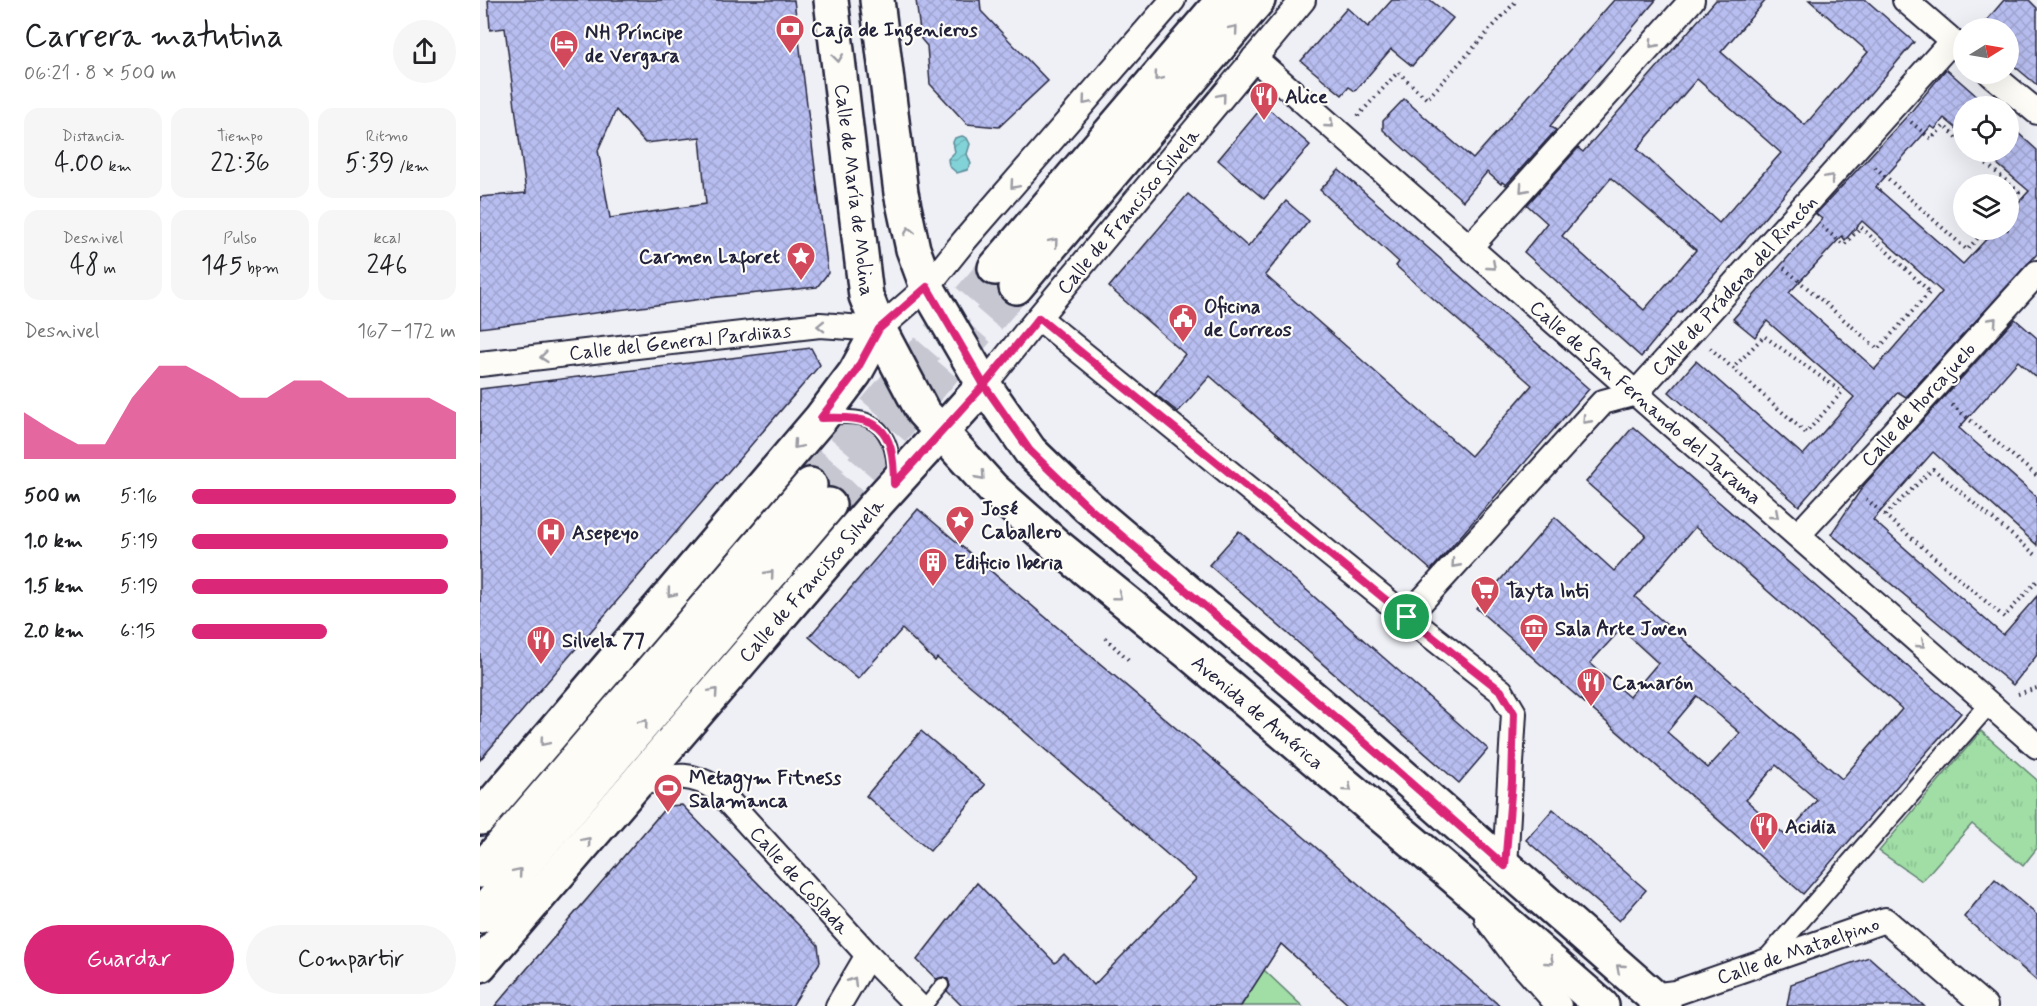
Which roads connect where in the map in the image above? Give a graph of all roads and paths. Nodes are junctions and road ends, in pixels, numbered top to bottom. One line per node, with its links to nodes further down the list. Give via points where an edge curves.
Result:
1 (831, 0): 30 (main road, Calle de María de Molina, one-way to 30, via 866,296)
2 (877, 0): 28 (main road, one-way to 2, via 911,242 901,193)
3 (1173, 0): 28 (street, one-way to 28)
4 (1223, 0): 5 (main road, Calle de Francisco Silvela, one-way to 5, via 1006,277)
5 (1258, 0)
6 (1303, 0): 12 (street, Calle de Francisco Silvela)
7 (1518, 0): 17 (path, via 1428,99 1398,72)
8 (1692, 0): 25 (street, one-way to 25)
9 (1905, 0): 10 (street)
10 (1953, 42)
11 (1953, 51): 14 (street, Calle de Prádena del Rincón)
12 (1254, 58): 17 (street, Calle de San Fernando del Jarama, one-way to 17); 29 (street, Calle de Francisco Silvela, one-way to 12)
13 (2003, 84): 15 (street)
14 (1892, 106): 16 (path, via 1931,139 1944,126); 18 (street, Calle de Prádena del Rincón)
15 (2037, 112)
16 (1953, 134)
17 (1342, 135): 25 (street, Calle de San Fernando del Jarama)
18 (1855, 149): 21 (street, Calle de Prádena del Rincón, one-way to 18); 22 (path)
19 (1984, 162): 20 (path)
20 (1998, 174)
21 (1803, 209): 26 (street, Calle de Prádena del Rincón); 26 (path, via 1844,246 1860,226 1930,292 1878,349)
22 (1953, 237)
23 (1956, 240): 24 (path, via 1967,250)
24 (1976, 240)
25 (1470, 247): 36 (street, Calle de San Fernando del Jarama, one-way to 36)
26 (1764, 250): 31 (street, Calle de Prádena del Rincón)
27 (2037, 273): 35 (street, Calle de Horcajuelo, one-way to 27)
28 (927, 287): 30 (street); 34 (main road)
29 (1039, 318): 34 (street, Calle de Francisco Silvela); 44 (street)
30 (879, 329): 32 (street, Calle del General Pardiñas, one-way to 32, via 819,325); 37 (main road, via 855,373); 38 (main road, Calle de María de Molina, via 923,412)
31 (1691, 331): 33 (path); 36 (street, Calle de Prádena del Rincón)
32 (480, 364)
33 (1733, 368): 33 (path, via 1806,433 1842,392 1764,336)
34 (984, 385): 38 (main road, Calle de Francisco Silvela); 51 (main road, via 1030,451 1088,507)
35 (1933, 389): 39 (path); 41 (street, Calle de Horcajuelo)
36 (1636, 393): 41 (street, Calle de San Fernando del Jarama, one-way to 41); 44 (street, one-way to 44, via 1603,402)
37 (821, 418): 40 (lane, via 869,420 888,437); 50 (main road, one-way to 50)
38 (942, 433): 40 (main road, Calle de Francisco Silvela); 53 (main road, Avenida de América, one-way to 53, via 993,489 1056,545)
39 (2037, 476)
40 (894, 484): 49 (main road, Calle de Francisco Silvela, one-way to 40)
41 (1798, 535): 47 (street, Calle de San Fernando del Jarama, one-way to 47)
42 (2037, 556): 43 (path, via 1933,469 1885,515 2004,617)
43 (2037, 581)
44 (1407, 617): 51 (street, via 1501,691 1514,713)
45 (1105, 638): 46 (path)
46 (1131, 662)
47 (1989, 704): 48 (street, Calle de San Fernando del Jarama); 56 (street)
48 (2037, 746)
49 (635, 784): 55 (street, Calle de Coslada, via 685,775 717,789); 57 (main road, Calle de Francisco Silvela, one-way to 49)
50 (480, 818)
51 (1505, 866): 59 (main road, one-way to 51)
52 (480, 871): 54 (main road, Calle de Francisco Silvela, one-way to 52, via 820,495)
53 (1459, 881): 63 (street, Avenida de América, via 1515,956); 64 (main road, one-way to 64)
54 (480, 916)
55 (868, 955): 60 (street, one-way to 55); 61 (street, Calle de Coslada)
56 (1764, 962): 59 (street, Calle de Mataelpino); 65 (street, Calle de Mataelpino, via 1886,920)
57 (480, 965)
58 (942, 985): 62 (lane)
59 (1658, 1001)
60 (837, 1006)
61 (918, 1006)
62 (925, 1006)
63 (1559, 1006)
64 (1602, 1006)
65 (1985, 1006)

